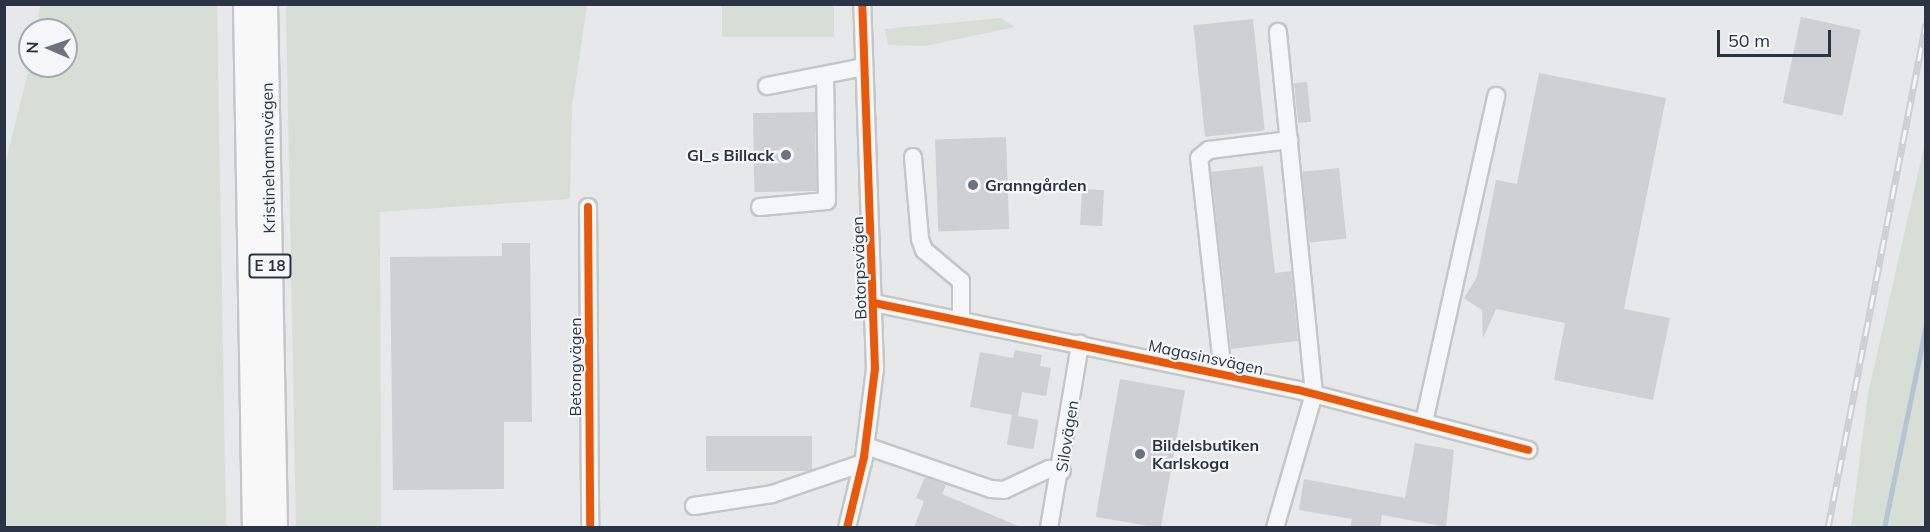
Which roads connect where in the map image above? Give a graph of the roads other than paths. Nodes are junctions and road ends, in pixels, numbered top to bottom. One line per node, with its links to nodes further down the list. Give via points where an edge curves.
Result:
1 (246, 4): 23 (highway, Kristinehamnsvägen / E 18)
2 (265, 4): 24 (highway, Kristinehamnsvägen / E 18)
3 (862, 4): 5 (street, Botorpsvägen)
4 (1278, 32): 9 (street)
5 (864, 67): 6 (street); 13 (street, Botorpsvägen)
6 (825, 77): 7 (street); 12 (street, via 827,201)
7 (767, 86)
8 (1496, 96): 18 (street)
9 (1289, 140): 16 (street, via 1209,150 1199,158); 17 (street)
10 (913, 157): 14 (street, via 920,239 924,250 961,281)
11 (588, 207): 25 (street, Betongvägen)
12 (760, 207)
13 (874, 303): 14 (street, Magasinsvägen); 20 (street, Botorpsvägen, via 875,369)
14 (962, 320): 15 (street, Magasinsvägen)
15 (1080, 344): 16 (street, Magasinsvägen); 21 (street, Silovägen)
16 (1222, 374): 17 (street, Magasinsvägen)
17 (1314, 394): 18 (street, Magasinsvägen); 28 (street)
18 (1424, 422): 19 (street, Magasinsvägen)
19 (1528, 450)
20 (864, 455): 21 (street, via 991,489 1004,490 1049,469); 22 (street, via 772,494); 26 (street, Botorpsvägen)
21 (1062, 471): 27 (street, Silovägen)
22 (694, 506)
23 (255, 528)
24 (275, 528)
25 (590, 528)
26 (847, 528)
27 (1049, 528)
28 (1275, 528)

